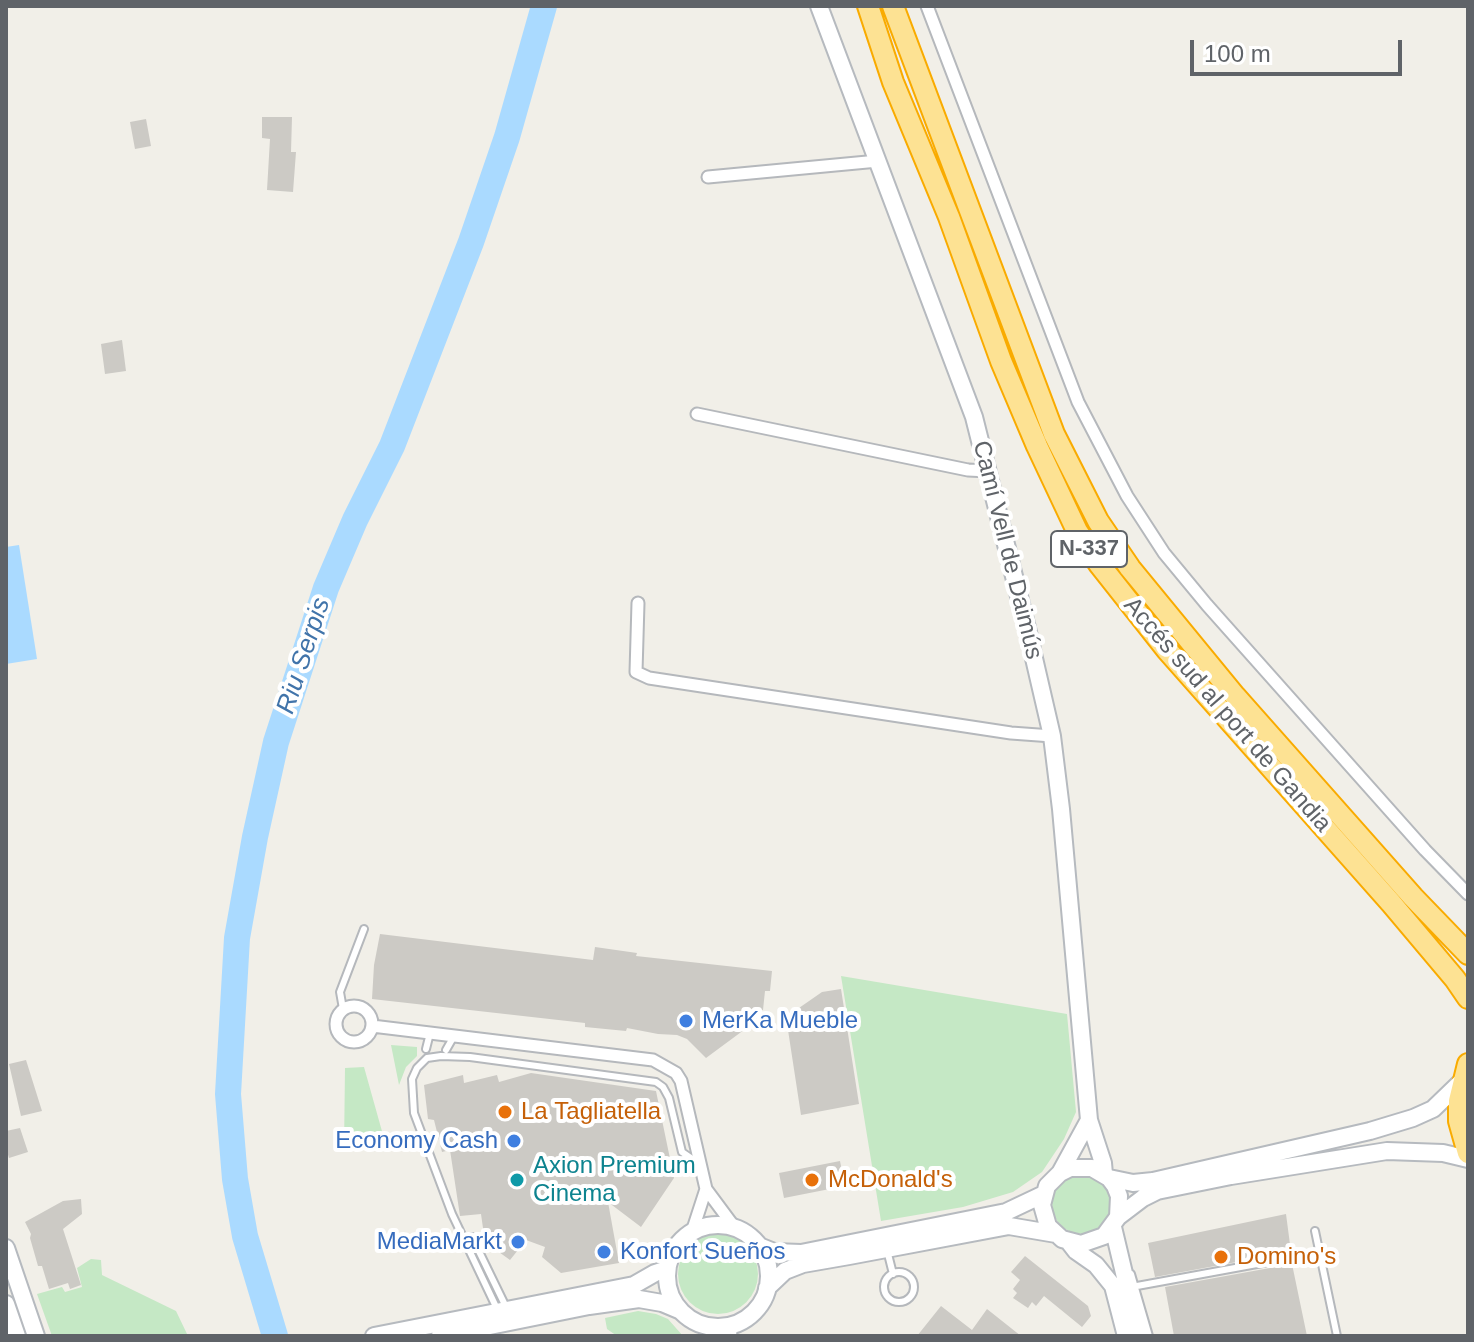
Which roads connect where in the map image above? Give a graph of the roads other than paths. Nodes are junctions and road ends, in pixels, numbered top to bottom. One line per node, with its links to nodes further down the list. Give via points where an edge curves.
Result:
1 (819, 6): 5 (main road, Camí Vell de Daimús)
2 (868, 6): 14 (highway, Accés sud al port de Gandia / N-337, via 1001,361 1077,531 1134,611)
3 (893, 6): 13 (highway, Accés sud al port de Gandia / N-337, via 1054,434 1098,521 1235,696)
4 (927, 6): 11 (street, via 1078,402 1127,496 1199,595)
5 (878, 161): 6 (street); 8 (main road, Camí Vell de Daimús, via 974,417)
6 (708, 177)
7 (697, 414): 8 (street)
8 (988, 471): 10 (main road, Camí Vell de Daimús)
9 (638, 603): 10 (street, via 636,672 649,678)
10 (1052, 736): 22 (main road, Camí Vell de Daimús)
11 (1468, 894)
12 (364, 929): 15 (lane, via 340,992)
13 (1468, 954)
14 (1468, 998)
15 (343, 1009): 16 (street, via 366,1010); 16 (street, via 335,1025 344,1040 360,1041)
16 (372, 1026): 17 (street)
17 (430, 1033): 18 (street); 19 (lane)
18 (454, 1036): 20 (lane); 25 (street, via 653,1060 681,1081)
19 (426, 1049)
20 (446, 1050)
21 (1465, 1072): 23 (highway, via 1459,1121); 27 (main road, via 1433,1109 1370,1131 1153,1181 1133,1183)
22 (1089, 1120): 26 (main road); 27 (main road, Camí Vell de Daimús)
23 (1468, 1153)
24 (1468, 1159): 30 (main road, via 1387,1151 1231,1176 1157,1191)
25 (701, 1165): 28 (street); 46 (lane, via 682,1152 669,1098 656,1082 470,1057 427,1058 412,1079 414,1113 452,1214)
26 (1060, 1173): 27 (main road, via 1081,1166); 29 (main road)
27 (1106, 1176): 30 (main road, via 1119,1196)
28 (706, 1189): 31 (street); 33 (street)
29 (1044, 1194): 35 (main road, via 1044,1216); 36 (main road, via 1006,1212 801,1253)
30 (1115, 1222): 35 (main road, via 1094,1241); 40 (main road)
31 (735, 1228): 33 (main road, via 721,1225); 36 (main road)
32 (1315, 1231): 56 (lane)
33 (692, 1232): 41 (main road, via 680,1241)
34 (472, 1237): 46 (lane)
35 (1062, 1238): 38 (main road, via 1009,1226); 53 (main road, via 1113,1286)
36 (759, 1246): 44 (main road, via 769,1273)
37 (6, 1248): 50 (main road)
38 (887, 1249): 42 (lane); 44 (main road, via 803,1264 785,1271)
39 (1306, 1255): 43 (lane)
40 (1122, 1265): 43 (lane); 54 (main road)
41 (667, 1269): 46 (main road, via 634,1285); 47 (main road, via 670,1292)
42 (893, 1274): 42 (lane, via 885,1283 887,1295 894,1301 906,1299 913,1289 911,1279)
43 (1137, 1286): 55 (lane)
44 (767, 1288): 48 (main road)
45 (6, 1304): 49 (main road)
46 (503, 1311): 51 (main road)
47 (682, 1311): 48 (main road, via 703,1324); 52 (main road, via 639,1299)
48 (734, 1330)
49 (17, 1336)
50 (36, 1336)
51 (374, 1336)
52 (440, 1336)
53 (1126, 1336)
54 (1139, 1336)
55 (1149, 1336)
56 (1337, 1336)

